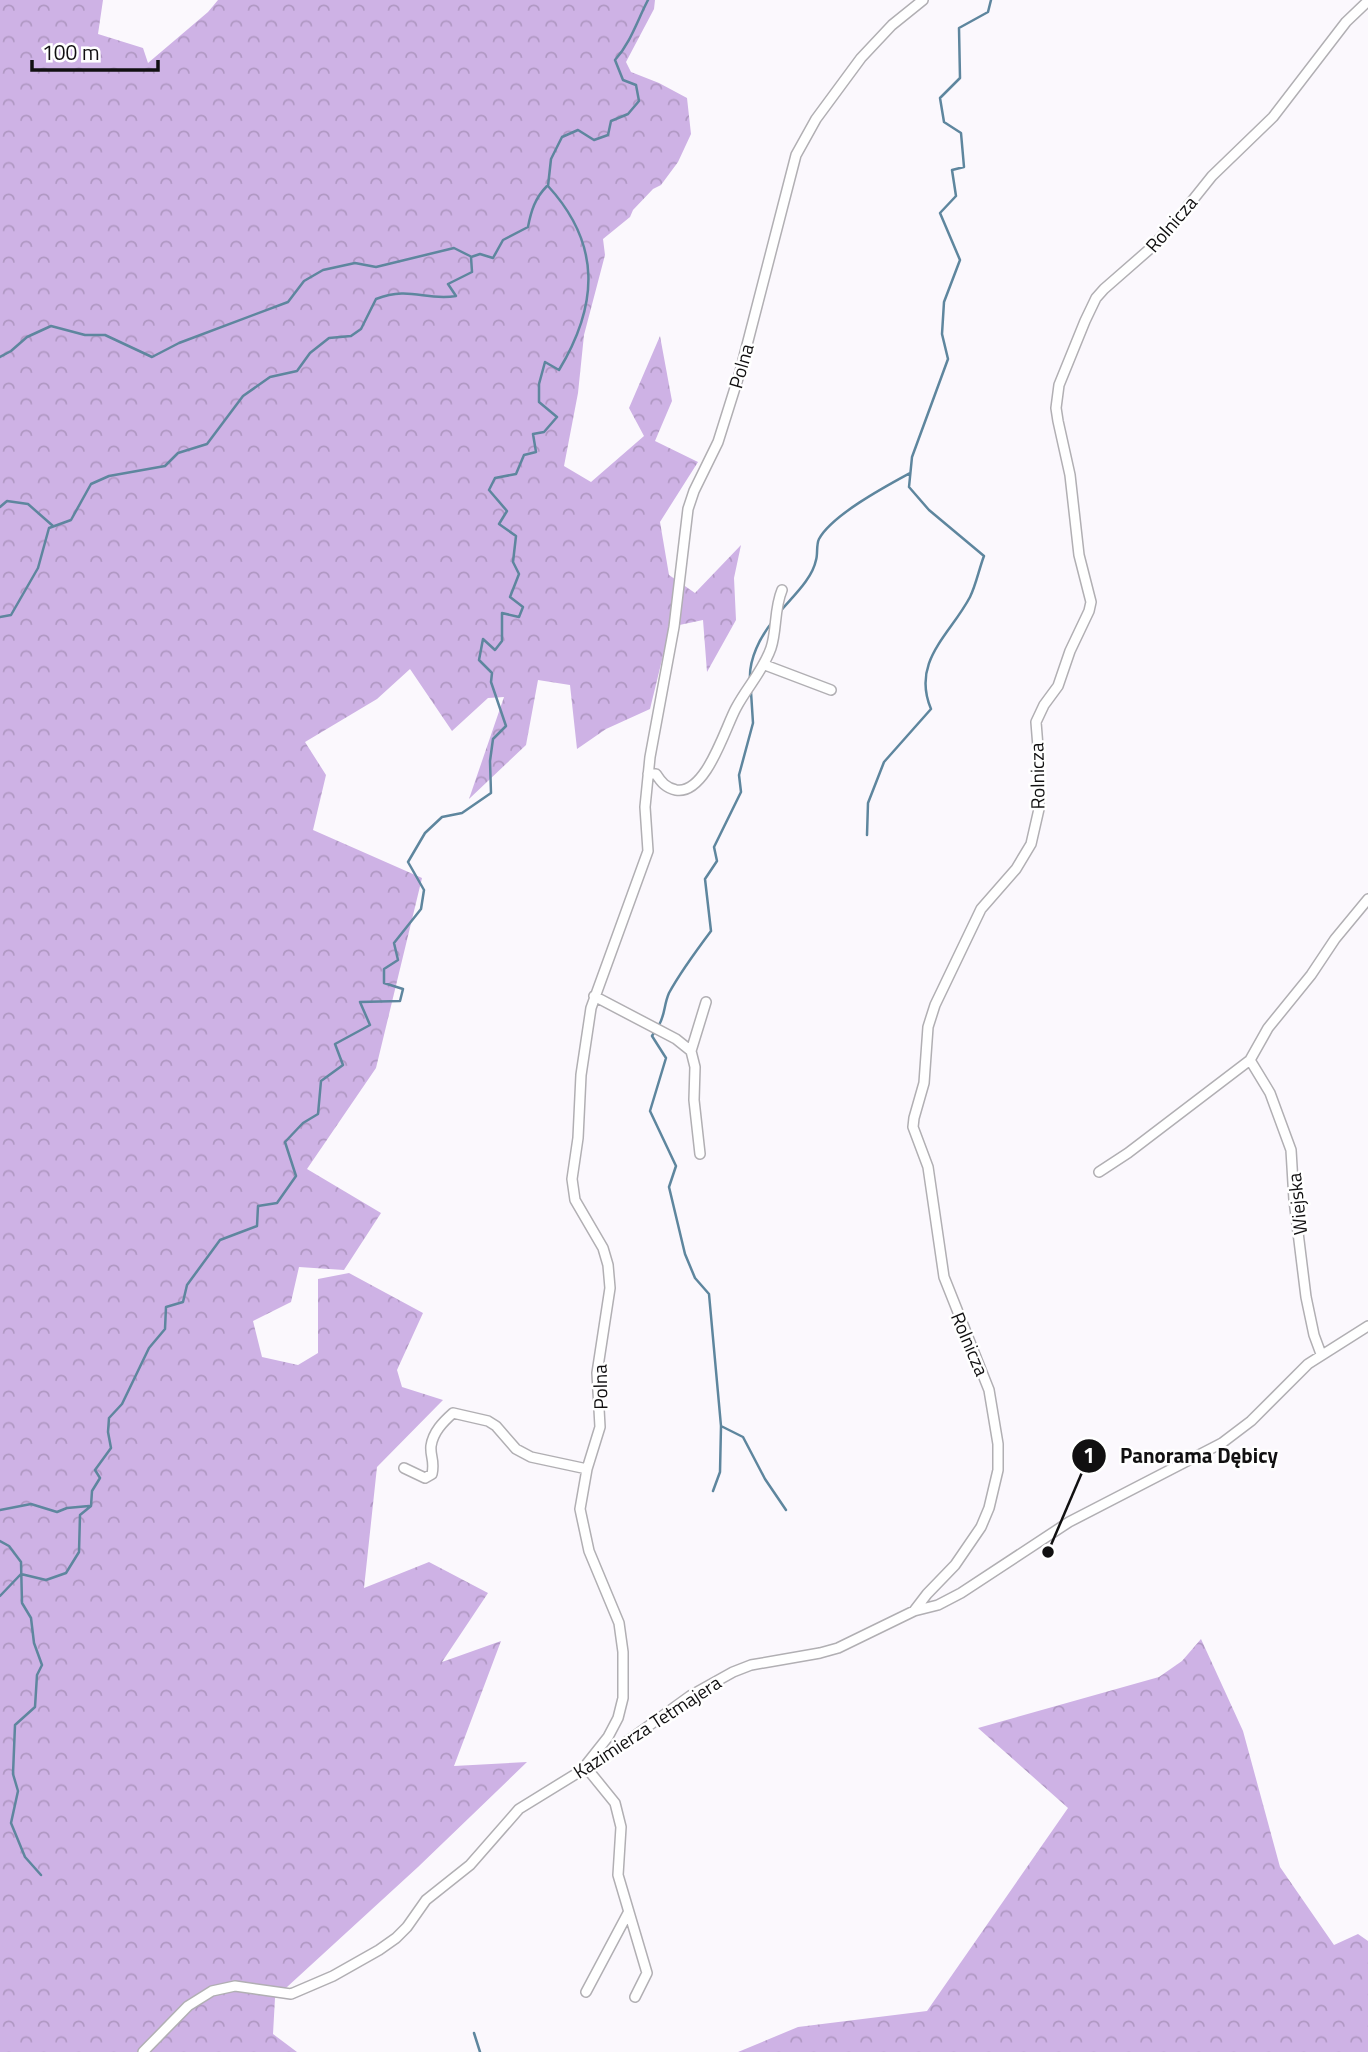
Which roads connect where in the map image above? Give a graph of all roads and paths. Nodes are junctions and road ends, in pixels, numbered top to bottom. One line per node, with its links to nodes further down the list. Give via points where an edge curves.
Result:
1 (923, 0): 6 (street, Polna, via 860,58 796,155 737,381 716,448 688,509 674,627)
2 (1368, 1): 18 (street, Rolnicza, via 1346,22 1273,117 1212,176 1152,247 1096,298 1059,385 1056,408 1091,602 1058,686 1036,722 1039,809 1031,844 981,909 935,1005 914,1118 928,1167 944,1278 989,1390 998,1470 981,1527)
3 (782, 590): 4 (street)
4 (765, 665): 5 (street); 6 (street, via 745,692 697,782 681,791 661,782 656,774)
5 (831, 690)
6 (648, 774): 8 (street, Polna, via 648,851)
7 (1368, 899): 11 (street, via 1268,1028)
8 (594, 996): 10 (street); 17 (street, Polna, via 572,1179 575,1200 603,1248 610,1288 597,1373 600,1427)
9 (706, 1002): 10 (street)
10 (691, 1051): 12 (street)
11 (1250, 1060): 13 (street); 15 (street, Wiejska, via 1270,1093 1291,1150 1306,1297)
12 (699, 1154)
13 (1099, 1172)
14 (1368, 1326): 15 (street, Kazimierza Tetmajera)
15 (1321, 1354): 18 (street, Kazimierza Tetmajera, via 1222,1443 1057,1529 961,1593)
16 (404, 1468): 17 (street, via 425,1478 432,1474 435,1433 453,1413 488,1421 531,1457)
17 (587, 1469): 19 (street, Polna, via 581,1497 583,1528 619,1623 624,1671 618,1718)
18 (914, 1611): 19 (street, Kazimierza Tetmajera, via 838,1648 733,1672)
19 (585, 1766): 20 (street, via 615,1803 621,1827 618,1875); 23 (street, Kazimierza Tetmajera, via 519,1809 479,1856 426,1900 388,1944 298,1992 218,1988 188,2006)
20 (628, 1913): 21 (street); 22 (street, via 648,1973)
21 (586, 1992)
22 (635, 1997)
23 (143, 2052)

